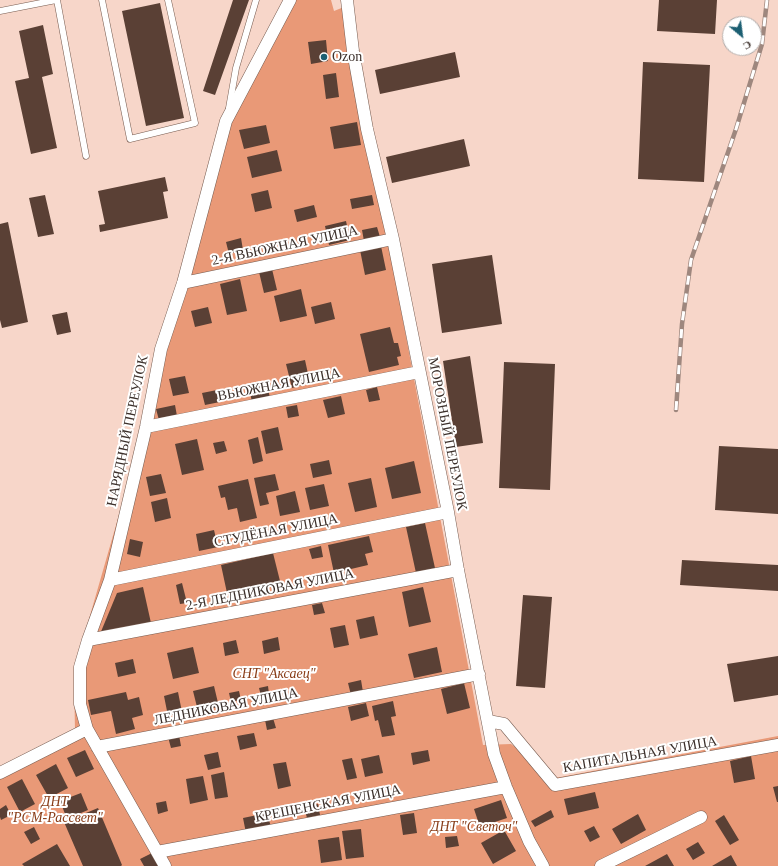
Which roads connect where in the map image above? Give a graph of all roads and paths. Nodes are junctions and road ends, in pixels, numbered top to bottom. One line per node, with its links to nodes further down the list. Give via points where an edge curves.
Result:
1 (56, 0): 7 (lane); 9 (lane)
2 (102, 0): 3 (lane, via 130,139 195,123)
3 (168, 0)
4 (256, 0): 8 (lane, via 236,68)
5 (290, 0): 8 (street, НАРЯДНЫЙ ПЕРЕУЛОК)
6 (347, 0): 10 (street, МОРОЗНЫЙ ПЕРЕУЛОК, via 366,121)
7 (0, 11)
8 (226, 121): 11 (street, НАРЯДНЫЙ ПЕРЕУЛОК)
9 (86, 156)
10 (393, 239): 11 (street, 2-Я ВЬЮЖНАЯ УЛИЦА); 12 (street, МОРОЗНЫЙ ПЕРЕУЛОК)
11 (183, 283): 13 (street, НАРЯДНЫЙ ПЕРЕУЛОК, via 161,349)
12 (419, 372): 13 (street, ВЬЮЖНАЯ УЛИЦА); 14 (street, МОРОЗНЫЙ ПЕРЕУЛОК)
13 (146, 427): 16 (street, НАРЯДНЫЙ ПЕРЕУЛОК)
14 (448, 512): 15 (street, МОРОЗНЫЙ ПЕРЕУЛОК); 16 (street, СТУДЁНАЯ УЛИЦА)
15 (458, 570): 17 (street, 2-Я ЛЕДНИКОВАЯ УЛИЦА); 18 (street, МОРОЗНЫЙ ПЕРЕУЛОК)
16 (110, 580): 17 (street, НАРЯДНЫЙ ПЕРЕУЛОК)
17 (88, 640): 20 (street, НАРЯДНЫЙ ПЕРЕУЛОК, via 80,667 80,704)
18 (479, 674): 19 (street, МОРОЗНЫЙ ПЕРЕУЛОК); 22 (street, ЛЕДНИКОВАЯ УЛИЦА)
19 (488, 721): 21 (street, КАПИТАЛЬНАЯ УЛИЦА, via 504,724 555,785); 24 (street, МОРОЗНЫЙ ПЕРЕУЛОК, via 494,754)
20 (87, 729): 22 (street, НАРЯДНЫЙ ПЕРЕУЛОК); 23 (street)
21 (778, 745)
22 (97, 747): 26 (street, НАРЯДНЫЙ ПЕРЕУЛОК)
23 (0, 773)
24 (506, 787): 26 (street, КРЕЩЕНСКАЯ УЛИЦА); 28 (street, МОРОЗНЫЙ ПЕРЕУЛОК, via 528,841)
25 (700, 818): 29 (street)
26 (157, 852): 27 (street, НАРЯДНЫЙ ПЕРЕУЛОК)
27 (165, 866)
28 (543, 866)
29 (601, 866)

